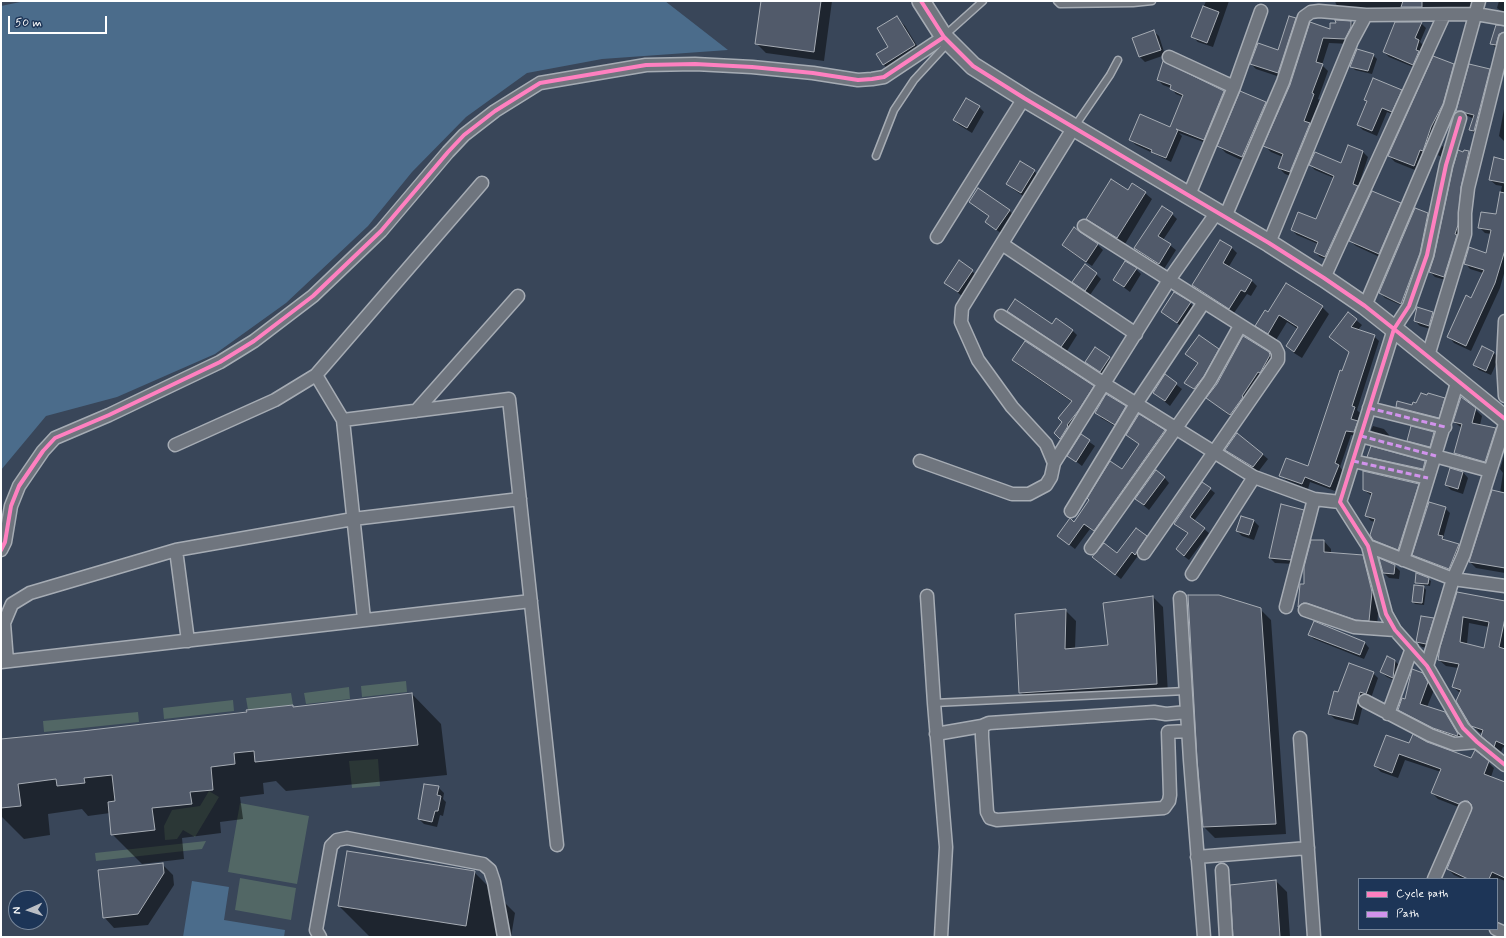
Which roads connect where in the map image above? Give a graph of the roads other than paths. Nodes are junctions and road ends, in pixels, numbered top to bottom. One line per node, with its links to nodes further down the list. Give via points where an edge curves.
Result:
1 (921, 1): 11 (street)
2 (983, 1): 11 (lane)
3 (1057, 1): 4 (lane, via 1060,4)
4 (1152, 1)
5 (1479, 1): 7 (street)
6 (1261, 11): 15 (street)
7 (1476, 14): 9 (street); 10 (street); 31 (street, via 1450,106)
8 (1366, 15): 9 (street); 22 (street, via 1319,11 1311,12 1304,17 1283,82); 25 (street, via 1352,41)
9 (1444, 15): 27 (street)
10 (1505, 19)
11 (946, 39): 16 (street, via 973,66); 19 (lane, via 894,110); 67 (street, via 884,77 872,79 858,80 752,67 646,64 540,82 494,111 464,135 381,231 313,296 254,341 220,362 55,438 19,486 11,506 5,542)
12 (1505, 39): 37 (street, via 1468,188 1465,234)
13 (1168, 57): 15 (street)
14 (1118, 60): 18 (lane)
15 (1234, 87): 21 (street)
16 (1024, 98): 18 (street); 24 (street)
17 (1460, 118): 35 (street, via 1427,255 1408,306)
18 (1074, 127): 21 (street); 26 (street)
19 (876, 156)
20 (482, 183): 38 (street)
21 (1189, 195): 22 (street)
22 (1221, 215): 25 (street); 28 (street)
23 (1084, 226): 28 (street)
24 (937, 237)
25 (1269, 243): 27 (street)
26 (1002, 244): 36 (street); 56 (street, via 962,308 961,322 978,360 1012,407 1046,444)
27 (1324, 278): 31 (street)
28 (1169, 280): 30 (street); 36 (street)
29 (518, 296): 44 (street)
30 (1204, 302): 34 (street); 42 (street)
31 (1365, 306): 35 (street)
32 (1001, 316): 40 (street)
33 (1505, 321): 41 (street)
34 (1240, 326): 49 (street, via 1210,380); 52 (street, via 1275,347 1278,360)
35 (1394, 329): 37 (street); 43 (street)
36 (1136, 334): 40 (street)
37 (1428, 356): 39 (street)
38 (316, 375): 46 (street); 51 (street, via 275,400)
39 (1458, 380): 45 (street); 48 (street)
40 (1103, 383): 42 (street); 56 (street)
41 (1505, 396)
42 (1136, 404): 49 (street); 63 (street)
43 (1369, 408): 48 (street); 50 (street)
44 (416, 411): 46 (street); 60 (street, via 509,399)
45 (1505, 419)
46 (343, 420): 64 (street)
47 (1505, 424): 57 (street)
48 (1445, 427): 53 (street)
49 (1176, 428): 52 (street); 66 (street)
50 (1361, 436): 53 (street); 55 (street)
51 (175, 445)
52 (1213, 452): 58 (street); 69 (street)
53 (1436, 456): 57 (street); 59 (street)
54 (920, 461): 56 (street, via 1012,494 1029,494 1046,485)
55 (1353, 461): 59 (street); 62 (street)
56 (1054, 463)
57 (1490, 471): 72 (street, via 1464,554)
58 (1254, 477): 61 (street); 71 (street)
59 (1428, 478): 70 (street)
60 (520, 499): 64 (street); 76 (street)
61 (1314, 499): 62 (street); 77 (street)
62 (1340, 502): 65 (street)
63 (1071, 510)
64 (354, 518): 68 (street); 79 (street)
65 (1368, 546): 70 (street); 80 (street, via 1386,614)
66 (1092, 548)
67 (1, 550)
68 (176, 550): 81 (street); 83 (street, via 30,593 12,604 4,623)
69 (1144, 553)
70 (1403, 560): 72 (street)
71 (1192, 574)
72 (1453, 579): 73 (street); 84 (street)
73 (1505, 586)
74 (927, 596): 87 (street)
75 (1180, 598): 85 (street)
76 (531, 601): 79 (street); 99 (street)
77 (1286, 607)
78 (1305, 610): 80 (street, via 1354,626)
79 (364, 619): 81 (street)
80 (1395, 630): 82 (street)
81 (188, 641): 83 (street)
82 (1412, 648): 84 (street); 90 (street)
83 (4, 661)
84 (1427, 666): 96 (street, via 1463,728)
85 (1186, 691): 87 (lane); 88 (street)
86 (1364, 701): 90 (street)
87 (934, 703): 94 (street)
88 (1187, 712): 89 (street); 92 (street)
89 (1166, 714): 91 (street, via 1146,712 989,723); 93 (street)
90 (1388, 714): 96 (street, via 1454,744)
91 (982, 726): 93 (street, via 987,812 990,818 997,820 1164,808 1170,801); 94 (street)
92 (1188, 730): 93 (street); 101 (street)
93 (1168, 732)
94 (936, 734): 106 (street, via 946,847)
95 (1300, 738): 100 (street)
96 (1477, 742): 97 (street)
97 (1504, 761)
98 (1465, 808): 103 (street)
99 (557, 845)
100 (1308, 848): 101 (street); 109 (street)
101 (1198, 857): 107 (street)
102 (1222, 870): 108 (street)
103 (1434, 878)
104 (320, 937): 105 (street, via 316,930 331,846 337,840 347,838 483,864 490,870 494,882)
105 (504, 937)
106 (941, 937)
107 (1204, 937)
108 (1226, 937)
109 (1314, 937)

